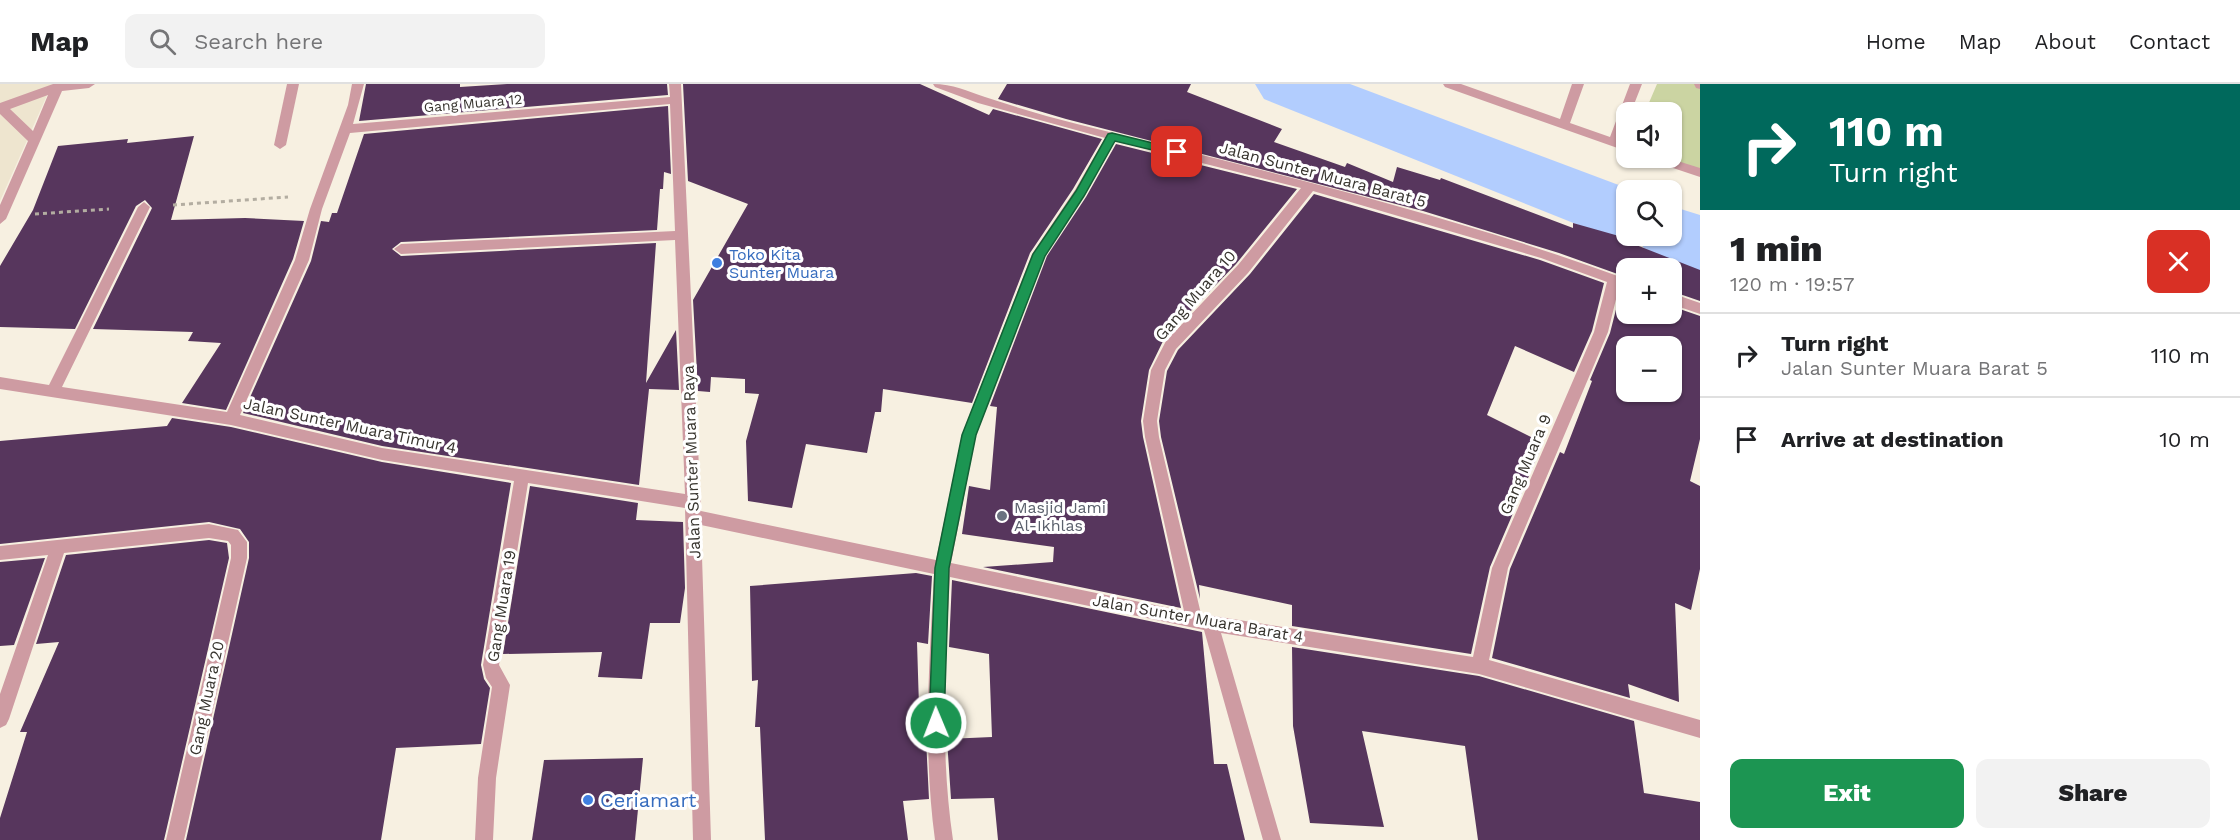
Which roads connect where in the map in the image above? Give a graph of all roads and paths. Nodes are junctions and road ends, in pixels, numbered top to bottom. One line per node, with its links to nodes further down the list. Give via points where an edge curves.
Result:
1 (89, 84): 9 (street)
2 (293, 84): 17 (street)
3 (358, 84): 13 (street)
4 (675, 84): 10 (street, Jalan Sunter Muara Raya)
5 (939, 84): 14 (street, Jalan Sunter Muara Barat 5)
6 (1449, 84): 12 (street)
7 (1578, 84): 12 (street)
8 (1636, 84): 16 (street)
9 (58, 86): 11 (street); 15 (street)
10 (675, 100): 13 (street, Gang Muara 12); 24 (street, Jalan Sunter Muara Raya)
11 (0, 108): 15 (street)
12 (1563, 126): 16 (street)
13 (346, 129): 21 (street)
14 (1112, 136): 20 (street, Jalan Sunter Muara Barat 5); 37 (street, via 1039,254 969,435)
15 (34, 139): 23 (street)
16 (1614, 143)
17 (280, 145)
18 (1682, 167): 19 (street)
19 (1700, 173)
20 (1310, 186): 26 (street, Jalan Sunter Muara Barat 5, via 1545,254); 38 (street, Gang Muara 10, via 1243,268 1171,345 1158,370 1150,421 1152,437)
21 (322, 194): 22 (path); 32 (street, via 302,260)
22 (144, 207): 23 (path); 31 (street)
23 (1, 217)
24 (682, 235): 25 (street); 34 (street, Jalan Sunter Muara Raya)
25 (401, 249)
26 (1616, 281)
27 (1616, 293): 39 (street, Gang Muara 9, via 1500,568)
28 (1682, 302): 29 (street)
29 (1700, 309)
30 (0, 383): 31 (street, Jalan Sunter Muara Timur 4)
31 (53, 391): 32 (street, Jalan Sunter Muara Timur 4)
32 (231, 419): 33 (street, Jalan Sunter Muara Timur 4, via 382,454)
33 (522, 476): 34 (street, Jalan Sunter Muara Timur 4); 43 (street, Gang Muara 19, via 491,665 501,685 487,778)
34 (693, 509): 37 (street, Jalan Sunter Muara Barat 4); 44 (street, Jalan Sunter Muara Raya)
35 (58, 548): 36 (street); 40 (street); 42 (street, Gang Muara 20, via 209,531 232,535 240,542)
36 (0, 553)
37 (942, 568): 38 (street, Jalan Sunter Muara Barat 4); 45 (street, via 936,700)
38 (1202, 622): 39 (street, Jalan Sunter Muara Barat 4); 46 (street, Gang Muara 10)
39 (1479, 666): 41 (street, Jalan Sunter Muara Barat 4)
40 (0, 719)
41 (1700, 729)
42 (175, 840)
43 (484, 840)
44 (702, 840)
45 (944, 840)
46 (1272, 840)

